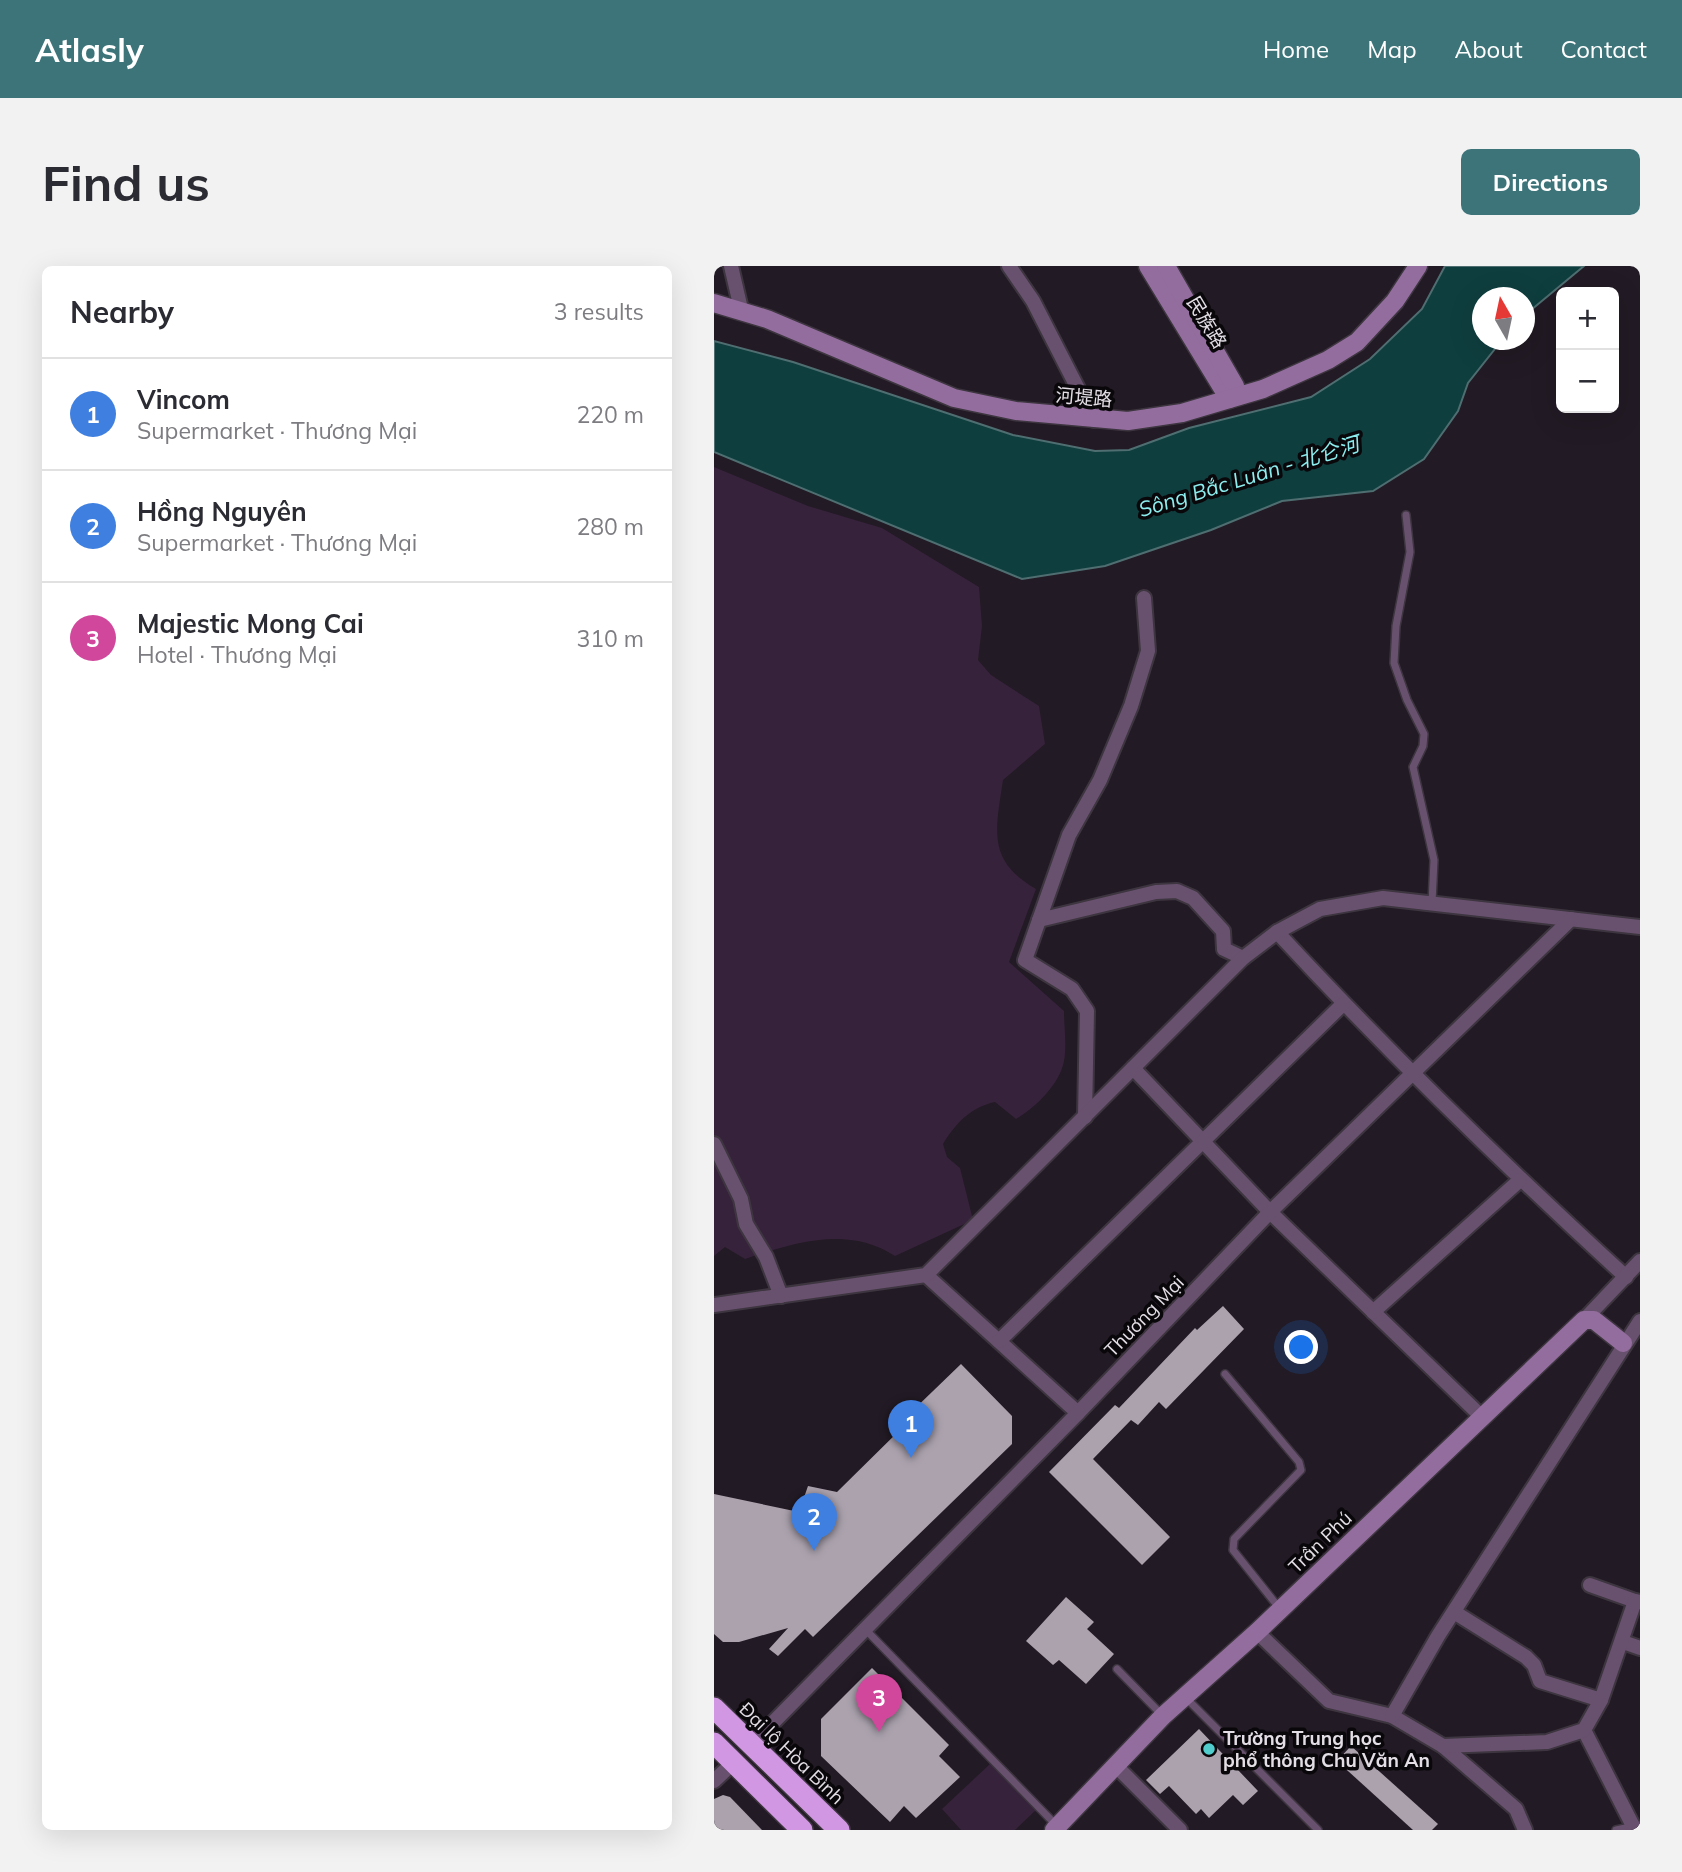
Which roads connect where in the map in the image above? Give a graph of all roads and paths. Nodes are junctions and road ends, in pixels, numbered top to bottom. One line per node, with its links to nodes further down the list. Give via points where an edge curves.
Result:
1 (731, 266): 7 (street)
2 (1009, 266): 9 (street, via 1033,301)
3 (1149, 266): 8 (street, 民族路)
4 (1166, 266): 8 (street, 民族路)
5 (1418, 266): 8 (street, 河堤路, via 1395,301 1357,342 1317,365)
6 (714, 303): 7 (street, 河堤路)
7 (741, 309): 9 (street, 河堤路, via 954,398)
8 (1234, 397): 9 (street, 河堤路, via 1182,413 1128,421)
9 (1094, 420)
10 (1406, 514): 12 (lane, via 1409,552 1394,663 1424,734 1413,767 1434,860)
11 (1144, 597): 14 (street, via 1148,651 1131,706 1100,780 1069,835)
12 (1432, 903): 13 (street); 16 (street, via 1383,898 1352,902 1320,909)
13 (1571, 919): 15 (street); 20 (street, Thương Mại)
14 (1039, 920): 17 (street, via 1177,891 1193,898 1223,931 1224,949); 21 (street, via 1024,960 1072,989 1087,1010)
15 (1640, 927)
16 (1276, 932): 17 (street); 18 (street)
17 (1243, 958): 19 (street)
18 (1343, 1004): 20 (street); 22 (street)
19 (1133, 1069): 21 (street); 22 (street)
20 (1413, 1074): 24 (street); 25 (street, Thương Mại)
21 (1085, 1117): 27 (street)
22 (1203, 1141): 25 (street); 34 (street)
23 (714, 1144): 29 (street)
24 (1520, 1180): 28 (street); 31 (street)
25 (1270, 1212): 31 (street); 37 (street, Thương Mại)
26 (1640, 1261): 28 (street)
27 (926, 1275): 29 (street); 34 (street)
28 (1626, 1277): 32 (street)
29 (780, 1296): 30 (street)
30 (714, 1305)
31 (1373, 1312): 38 (street)
32 (1584, 1320): 35 (street, via 1594,1320); 38 (street, Trần Phú)
33 (1640, 1321): 35 (street)
34 (999, 1341): 37 (street)
35 (1623, 1343): 42 (street)
36 (1225, 1374): 41 (lane, via 1301,1470 1234,1539 1233,1550)
37 (1078, 1413): 43 (street, Thương Mại)
38 (1482, 1417): 41 (street, Trần Phú)
39 (1590, 1585): 40 (street)
40 (1638, 1602): 45 (street)
41 (1280, 1609): 44 (street, Trần Phú)
42 (1454, 1612): 49 (street, via 1526,1657 1540,1681); 52 (street)
43 (865, 1629): 55 (street, Thương Mại); 61 (lane)
44 (1257, 1632): 48 (street, Trần Phú); 52 (street, via 1329,1701)
45 (1623, 1642): 46 (street); 49 (street)
46 (1640, 1648)
47 (1117, 1670): 51 (lane)
48 (1185, 1696): 51 (street, Trần Phú); 65 (lane)
49 (1601, 1700): 53 (street)
50 (714, 1708): 55 (highway, Đại lộ Hòa Bình)
51 (1163, 1716): 58 (street, Trần Phú)
52 (1392, 1716): 56 (street)
53 (1584, 1730): 56 (street, via 1547,1742); 60 (street)
54 (714, 1743): 57 (highway)
55 (751, 1745): 57 (highway); 63 (highway, Đại lộ Hòa Bình)
56 (1443, 1746): 66 (street, via 1516,1810)
57 (734, 1762): 59 (street); 62 (highway)
58 (1117, 1767): 61 (street, Trần Phú); 64 (street)
59 (714, 1781)
60 (1637, 1825): 67 (lane)
61 (1056, 1828)
62 (802, 1830)
63 (839, 1830)
64 (1180, 1830)
65 (1318, 1830)
66 (1525, 1830)
67 (1616, 1830)

